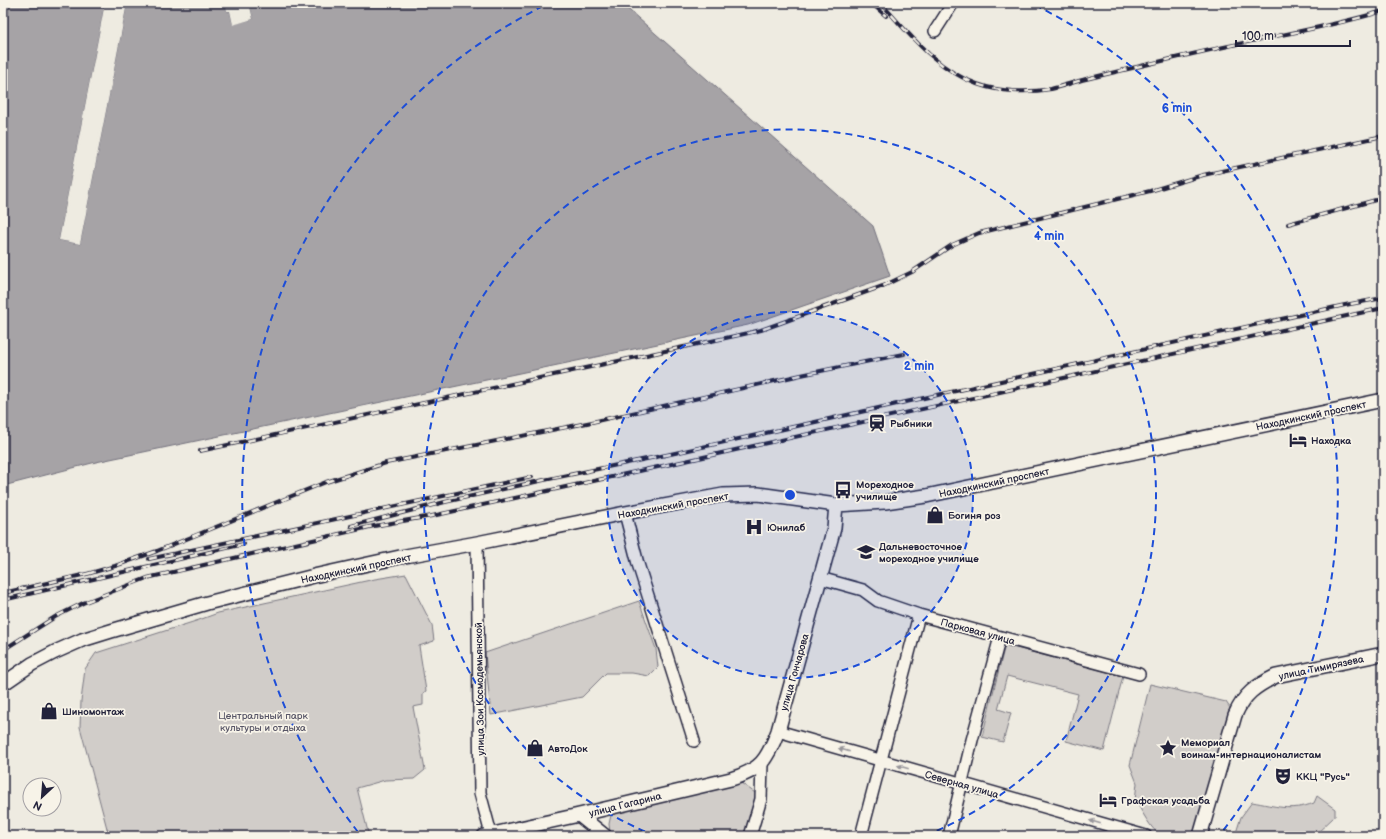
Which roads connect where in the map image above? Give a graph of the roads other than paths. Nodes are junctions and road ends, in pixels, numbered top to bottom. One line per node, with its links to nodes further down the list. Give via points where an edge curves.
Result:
1 (953, 3): 2 (street)
2 (935, 32)
3 (1383, 400): 4 (main road, Находкинский проспект, via 926,496)
4 (836, 505): 5 (main road, Находкинский проспект, via 778,496 740,494); 7 (main road, улица Гончарова, via 834,528)
5 (625, 513): 6 (main road, Находкинский проспект); 14 (street, via 638,564)
6 (477, 543): 12 (main road, Находкинский проспект, via 318,575 118,628 55,652); 19 (street, улица Зои Космодемьянской, via 480,793)
7 (820, 578): 8 (street, Парковая улица, via 863,590 878,601); 13 (main road, улица Гончарова)
8 (919, 615): 9 (street, Парковая улица); 15 (street)
9 (1000, 637): 11 (street, Парковая улица); 17 (street)
10 (1383, 654): 25 (main road, улица Тимирязева, via 1276,676 1260,684 1243,700 1235,715)
11 (1139, 674)
12 (3, 684)
13 (778, 731): 15 (street, Северная улица, one-way to 13); 16 (main road, улица Гончарова)
14 (694, 742)
15 (882, 761): 17 (street, Северная улица, one-way to 15); 22 (street)
16 (762, 762): 18 (main road, улица Гагарина, via 744,775 731,779); 21 (street, улица Гончарова, via 761,799)
17 (961, 784): 23 (street); 24 (street, Северная улица, one-way to 17)
18 (579, 815): 19 (main road, улица Гагарина); 20 (main road)
19 (488, 835)
20 (605, 836)
21 (750, 836)
22 (861, 836)
23 (949, 836)
24 (1146, 836)
25 (1200, 836)

